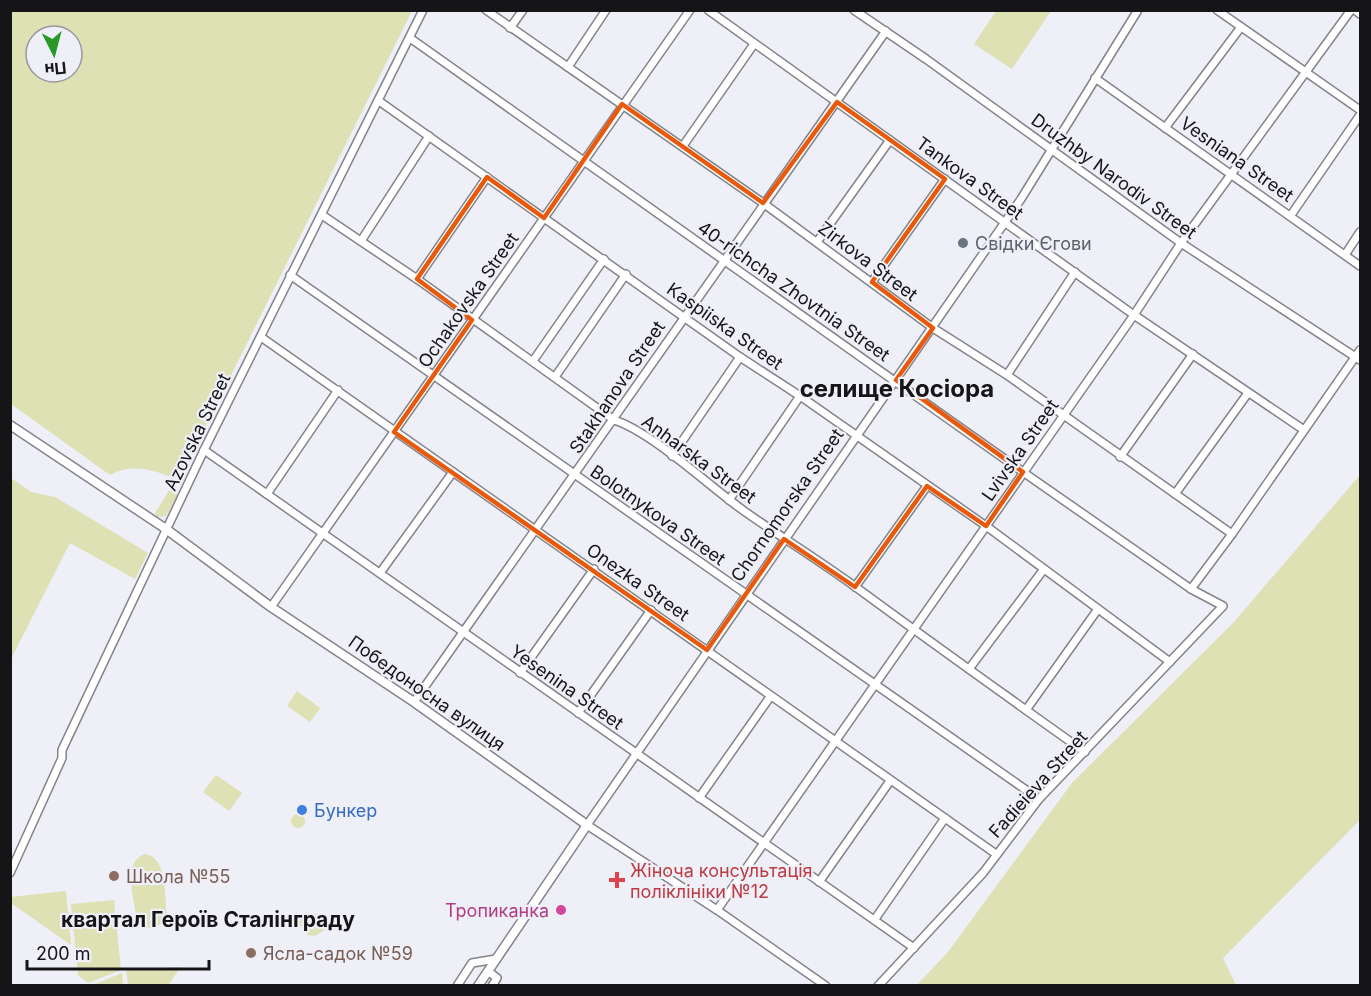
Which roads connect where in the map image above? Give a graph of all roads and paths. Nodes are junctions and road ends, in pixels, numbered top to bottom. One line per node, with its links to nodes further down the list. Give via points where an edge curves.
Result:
1 (423, 10): 16 (street, Azovska Street)
2 (486, 10): 14 (street, Zirkova Street)
3 (523, 10): 14 (street)
4 (606, 10): 18 (street)
5 (690, 10): 23 (street, Ochakovska Street)
6 (708, 10): 17 (street, Tankova Street)
7 (854, 10): 15 (street, Druzhby Narodiv Street)
8 (1138, 10): 20 (street, Chornomorska Street)
9 (1217, 10): 13 (street)
10 (1351, 10): 19 (street, Lvivska Street)
11 (1355, 10): 12 (street)
12 (1360, 14)
13 (1241, 27): 19 (street); 26 (street)
14 (510, 28): 18 (street, Zirkova Street)
15 (885, 31): 22 (street, Stakhanova Street); 30 (street, Druzhby Narodiv Street)
16 (410, 38): 21 (street, Azovska Street); 31 (street, 40-richcha Zhovtnia Street)
17 (754, 44): 22 (street, Tankova Street); 29 (street)
18 (567, 67): 23 (street, Zirkova Street)
19 (1306, 72): 24 (street); 32 (street, Lvivska Street)
20 (1095, 78): 26 (street, Vesniana Street); 30 (street, Chornomorska Street)
21 (379, 101): 27 (street, Kaspiiska Street); 36 (street, Azovska Street)
22 (837, 102): 28 (street, Tankova Street); 35 (street, Stakhanova Street)
23 (622, 104): 29 (street, Zirkova Street); 31 (street, Ochakovska Street)
24 (1360, 110)
25 (1360, 115): 37 (street)
26 (1166, 128): 32 (street, Vesniana Street)
27 (429, 136): 33 (street, Kaspiiska Street); 41 (street)
28 (890, 140): 34 (street, Tankova Street); 42 (street)
29 (683, 146): 35 (street, Zirkova Street)
30 (1051, 150): 39 (street, Chornomorska Street); 43 (street, Druzhby Narodiv Street)
31 (584, 162): 38 (street, Ochakovska Street); 46 (street, 40-richcha Zhovtnia Street)
32 (1233, 175): 37 (street, Vesniana Street); 43 (street, Lvivska Street)
33 (487, 177): 38 (street, Kaspiiska Street); 51 (street)
34 (945, 179): 39 (street, Tankova Street); 52 (street)
35 (763, 203): 42 (street, Zirkova Street); 46 (street, Stakhanova Street)
36 (322, 215): 41 (street, Anharska Street); 50 (street, Azovska Street)
37 (1291, 215): 44 (street, Vesniana Street)
38 (544, 218): 45 (street, Kaspiiska Street); 55 (street, Ochakovska Street)
39 (1005, 223): 48 (street, Tankova Street); 56 (street, Chornomorska Street)
40 (1360, 232): 44 (street)
41 (360, 241): 51 (street, Anharska Street)
42 (818, 242): 52 (street, Zirkova Street)
43 (1181, 243): 54 (street, Lvivska Street); 61 (street, Druzhby Narodiv Street)
44 (1345, 255): 47 (street, Vesniana Street)
45 (604, 259): 49 (street, Kaspiiska Street); 62 (street)
46 (724, 261): 53 (street, Stakhanova Street); 66 (street, 40-richcha Zhovtnia Street)
47 (1360, 266)
48 (1075, 272): 54 (street, Tankova Street); 63 (street)
49 (626, 274): 53 (street, Kaspiiska Street); 65 (street)
50 (290, 275): 57 (street, Azovska Street); 64 (street, Bolotnykova Street)
51 (417, 279): 55 (street, Anharska Street)
52 (872, 282): 56 (street, Zirkova Street)
53 (684, 315): 60 (street, Kaspiiska Street); 71 (street, Stakhanova Street)
54 (1134, 315): 59 (street, Tankova Street); 70 (street, Lvivska Street)
55 (472, 320): 62 (street, Anharska Street); 64 (street, Ochakovska Street)
56 (933, 328): 63 (street, Zirkova Street); 66 (street, Chornomorska Street)
57 (261, 337): 67 (street, Onezka Street); 76 (street, Azovska Street)
58 (1360, 350): 61 (street)
59 (1193, 354): 68 (street, Tankova Street); 78 (street)
60 (740, 357): 69 (street, Kaspiiska Street); 77 (street)
61 (1358, 358): 73 (street)
62 (533, 362): 65 (street, Anharska Street)
63 (1007, 375): 70 (street, Zirkova Street)
64 (433, 376): 74 (street, Ochakovska Street); 81 (street, Bolotnykova Street)
65 (555, 377): 71 (street, Anharska Street)
66 (896, 380): 75 (street, Chornomorska Street); 80 (street, 40-richcha Zhovtnia Street)
67 (338, 390): 74 (street, Onezka Street); 83 (street)
68 (1248, 393): 73 (street, Tankova Street); 84 (street)
69 (800, 396): 75 (street, Kaspiiska Street); 85 (street)
70 (1062, 415): 78 (street, Zirkova Street); 80 (street, Lvivska Street)
71 (614, 420): 77 (street, Anharska Street); 81 (street, Stakhanova Street)
72 (10, 425): 88 (street, Победоносна вулиця)
73 (1304, 430): 90 (street)
74 (394, 432): 79 (street, Onezka Street); 89 (street, Ochakovska Street)
75 (855, 436): 82 (street, Kaspiiska Street); 91 (street, Chornomorska Street)
76 (204, 450): 83 (street, Yesenina Street); 88 (street, Azovska Street)
77 (672, 456): 85 (street, Anharska Street)
78 (1120, 457): 84 (street, Zirkova Street)
79 (453, 472): 87 (street, Onezka Street); 94 (street)
80 (1023, 472): 86 (street, Lvivska Street); 96 (street, 40-richcha Zhovtnia Street)
81 (575, 474): 87 (street, Stakhanova Street); 97 (street, Bolotnykova Street)
82 (927, 486): 86 (street, Kaspiiska Street); 95 (street)
83 (267, 494): 89 (street, Yesenina Street)
84 (1175, 494): 90 (street, Zirkova Street)
85 (729, 500): 91 (street, Anharska Street)
86 (986, 526): 93 (street, Kaspiiska Street); 103 (street, Lvivska Street)
87 (535, 528): 92 (street, Onezka Street); 102 (street, Stakhanova Street)
88 (166, 530): 99 (street, Победоносна вулиця); 123 (street, Azovska Street, via 62,750 62,758)
89 (323, 533): 94 (street, Yesenina Street); 99 (street, Ochakovska Street)
90 (1232, 534): 96 (street)
91 (784, 539): 95 (street, Anharska Street); 97 (street, Chornomorska Street)
92 (594, 569): 101 (street, Onezka Street); 107 (street)
93 (1044, 569): 100 (street, Kaspiiska Street); 106 (street)
94 (380, 573): 102 (street, Yesenina Street)
95 (855, 587): 103 (street, Anharska Street)
96 (1191, 589): 98 (street, 40-richcha Zhovtnia Street)
97 (745, 596): 104 (street, Chornomorska Street); 108 (street, Bolotnykova Street)
98 (1223, 606): 105 (street, Fadieieva Street)
99 (271, 607): 110 (street, Победоносна вулиця)
100 (1098, 609): 105 (street, Kaspiiska Street); 111 (street)
101 (651, 610): 104 (street, Onezka Street); 112 (street)
102 (462, 631): 107 (street, Yesenina Street); 110 (street, Stakhanova Street)
103 (913, 631): 106 (street, Anharska Street); 108 (street, Lvivska Street)
104 (707, 650): 109 (street, Onezka Street); 114 (street, Chornomorska Street)
105 (1170, 662): 115 (street, Fadieieva Street)
106 (969, 669): 111 (street, Anharska Street)
107 (520, 673): 112 (street, Yesenina Street)
108 (875, 684): 113 (street, Lvivska Street); 118 (street, Bolotnykova Street)
109 (770, 697): 113 (street, Onezka Street); 117 (street)
110 (414, 702): 120 (street, Победоносна вулиця)
111 (1026, 710): 115 (street, Anharska Street)
112 (578, 713): 114 (street, Yesenina Street)
113 (834, 740): 116 (street, Onezka Street); 121 (street, Lvivska Street)
114 (636, 752): 117 (street, Yesenina Street); 120 (street, Chornomorska Street)
115 (1085, 752): 118 (street, Fadieieva Street)
116 (890, 781): 119 (street, Onezka Street); 124 (street)
117 (699, 798): 121 (street, Yesenina Street)
118 (1040, 799): 122 (street, Fadieieva Street)
119 (945, 818): 122 (street, Onezka Street); 126 (street)
120 (587, 825): 125 (street, Победоносна вулиця); 128 (street, Chornomorska Street)
121 (763, 844): 124 (street, Yesenina Street); 125 (street, Lvivska Street)
122 (996, 854): 127 (street, Fadieieva Street)
123 (10, 873)
124 (819, 882): 126 (street, Yesenina Street)
125 (717, 910): 133 (street, Победоносна вулиця)
126 (875, 920): 127 (street, Yesenina Street)
127 (914, 948): 134 (street, Fadieieva Street)
128 (496, 959): 129 (street, Chornomorska Street); 130 (street, via 472,963)
129 (488, 971): 131 (street, Chornomorska Street); 132 (street, via 497,978)
130 (457, 986)
131 (478, 986)
132 (492, 986)
133 (826, 986)
134 (878, 986)

